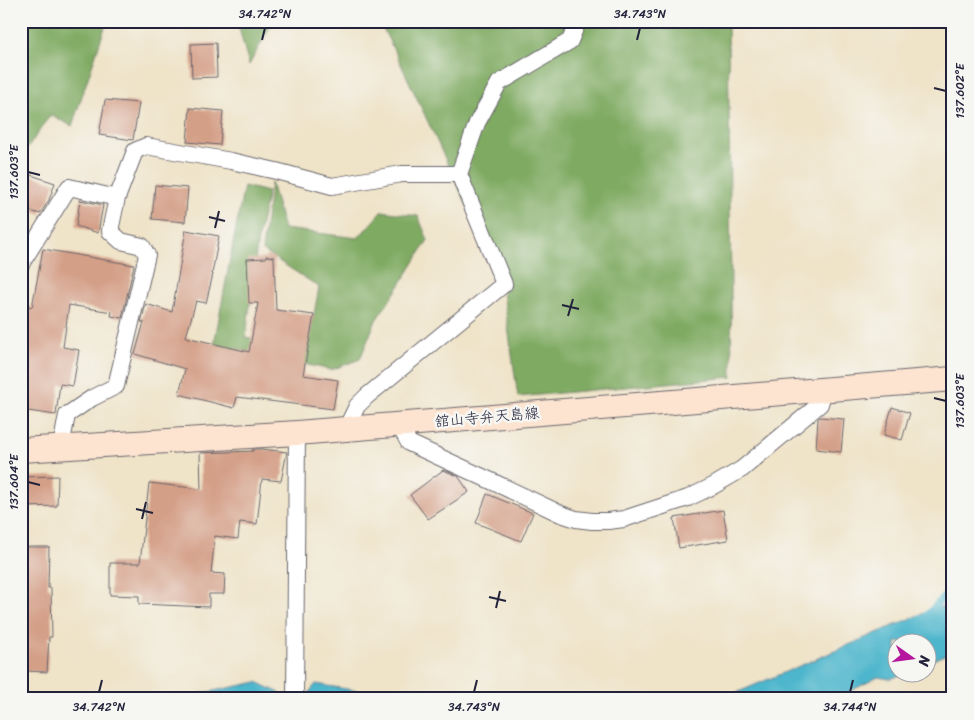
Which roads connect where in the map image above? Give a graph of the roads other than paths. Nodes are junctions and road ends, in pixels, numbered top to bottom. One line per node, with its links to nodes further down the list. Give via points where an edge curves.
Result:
1 (578, 21): 2 (street, via 570,40 499,84 477,123)
2 (459, 174): 3 (street, via 402,174 332,186 231,161 146,146 135,151); 8 (street, via 504,284 367,396 357,406)
3 (117, 198): 4 (street, via 69,187); 10 (street, via 110,231 121,241 142,246 146,255 116,386 67,415)
4 (21, 264)
5 (953, 379): 6 (main road, 舘山寺弁天島線)
6 (824, 390): 7 (main road, 舘山寺弁天島線); 7 (street, via 820,404 742,469 688,498 608,521 576,519 554,511 409,443)
7 (399, 425): 8 (main road, 舘山寺弁天島線)
8 (346, 429): 9 (main road, 舘山寺弁天島線)
9 (297, 433): 10 (main road, 舘山寺弁天島線); 12 (street)
10 (61, 447): 11 (main road, 舘山寺弁天島線)
11 (21, 450)
12 (295, 696)

